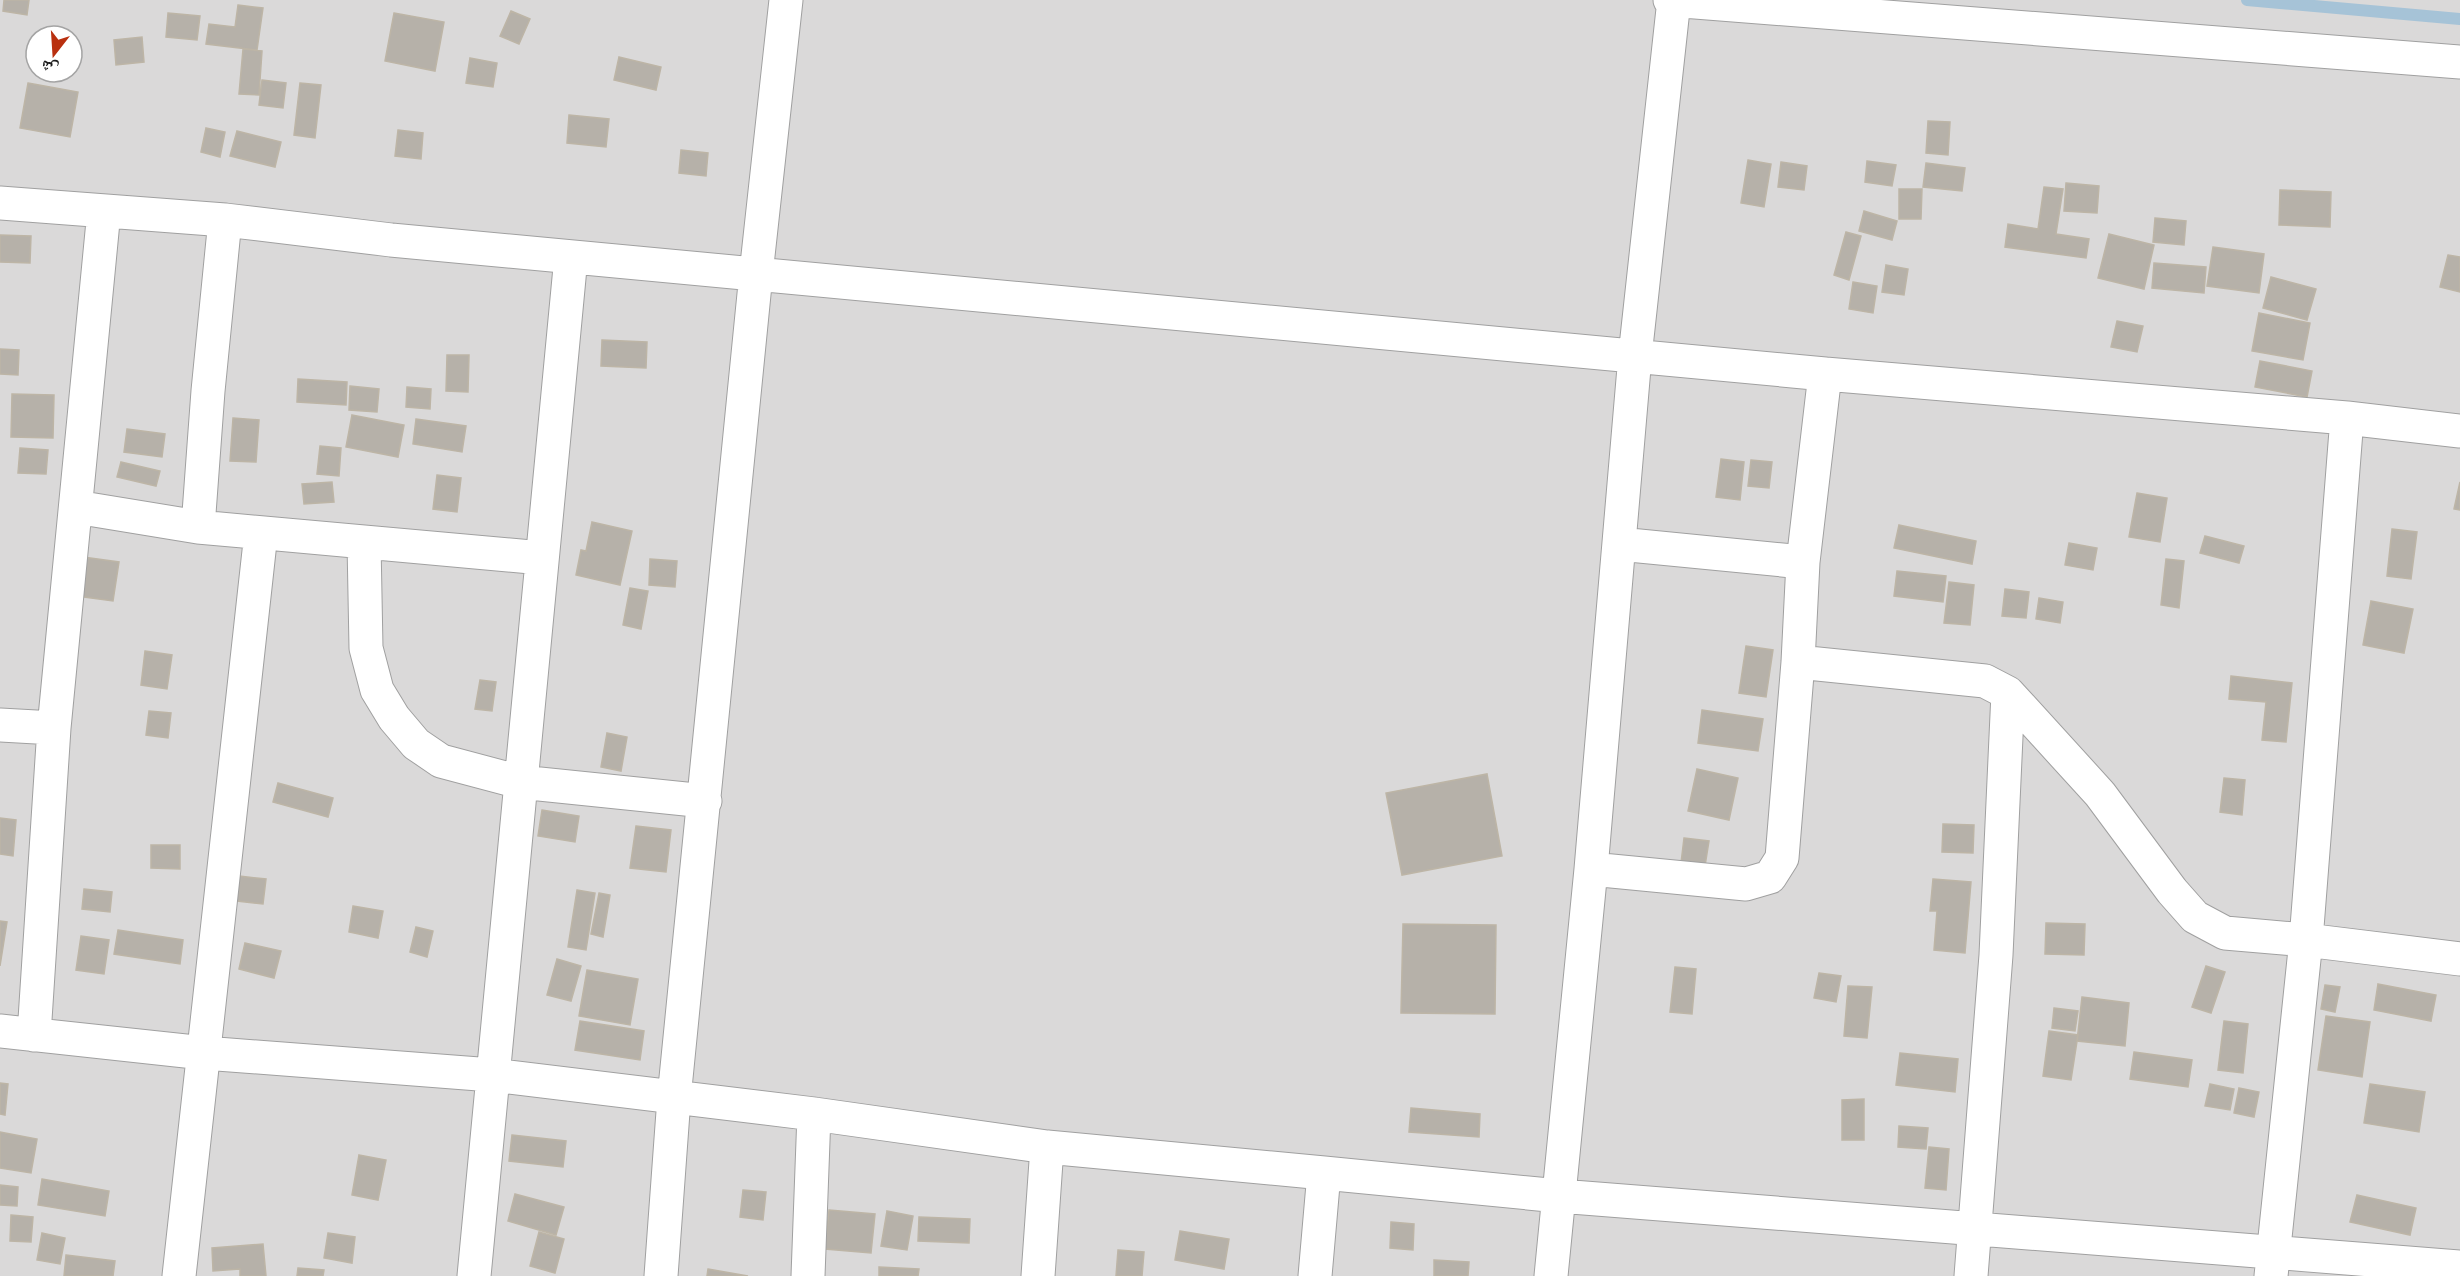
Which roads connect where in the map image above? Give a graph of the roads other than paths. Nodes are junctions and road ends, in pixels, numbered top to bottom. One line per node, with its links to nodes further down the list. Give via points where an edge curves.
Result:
1 (786, 0): 8 (street)
2 (1672, 0): 3 (street); 9 (street)
3 (2460, 62)
4 (0, 203): 5 (street)
5 (104, 211): 6 (street); 13 (street)
6 (225, 220): 7 (street); 14 (street)
7 (571, 257): 8 (street); 18 (street)
8 (756, 274): 9 (street); 25 (street)
9 (1635, 356): 10 (street); 17 (street)
10 (1825, 374): 11 (street); 19 (street)
11 (2348, 418): 12 (street); 27 (street)
12 (2460, 431)
13 (76, 507): 14 (street); 23 (street)
14 (198, 527): 15 (street)
15 (261, 533): 16 (street); 31 (street)
16 (364, 543): 18 (street); 24 (street, via 366,648 377,690 394,718 417,744 441,761)
17 (1619, 544): 19 (street); 26 (street)
18 (542, 558): 24 (street)
19 (1803, 562): 20 (street)
20 (1798, 662): 21 (street, via 1984,681); 26 (street, via 1782,858 1770,877 1746,884)
21 (2007, 693): 27 (street, via 2100,794 2195,917 2225,933); 38 (street, via 1996,955)
22 (0, 725): 23 (street)
23 (54, 728): 30 (street)
24 (520, 782): 25 (street); 32 (street)
25 (705, 801): 33 (street)
26 (1591, 869): 37 (street)
27 (2306, 940): 28 (street); 39 (street)
28 (2460, 959)
29 (0, 1031): 30 (street)
30 (34, 1035): 31 (street)
31 (204, 1053): 32 (street); 41 (street)
32 (492, 1075): 33 (street); 42 (street)
33 (675, 1098): 34 (street); 43 (street)
34 (814, 1114): 35 (street); 44 (street)
35 (1047, 1147): 36 (street); 45 (street)
36 (1324, 1173): 37 (street); 46 (street)
37 (1559, 1196): 38 (street); 47 (street)
38 (1976, 1228): 39 (street); 48 (street)
39 (2272, 1264): 40 (street)
40 (2460, 1267)
41 (179, 1276)
42 (474, 1276)
43 (661, 1276)
44 (808, 1276)
45 (1038, 1276)
46 (1315, 1276)
47 (1551, 1276)
48 (1971, 1276)

